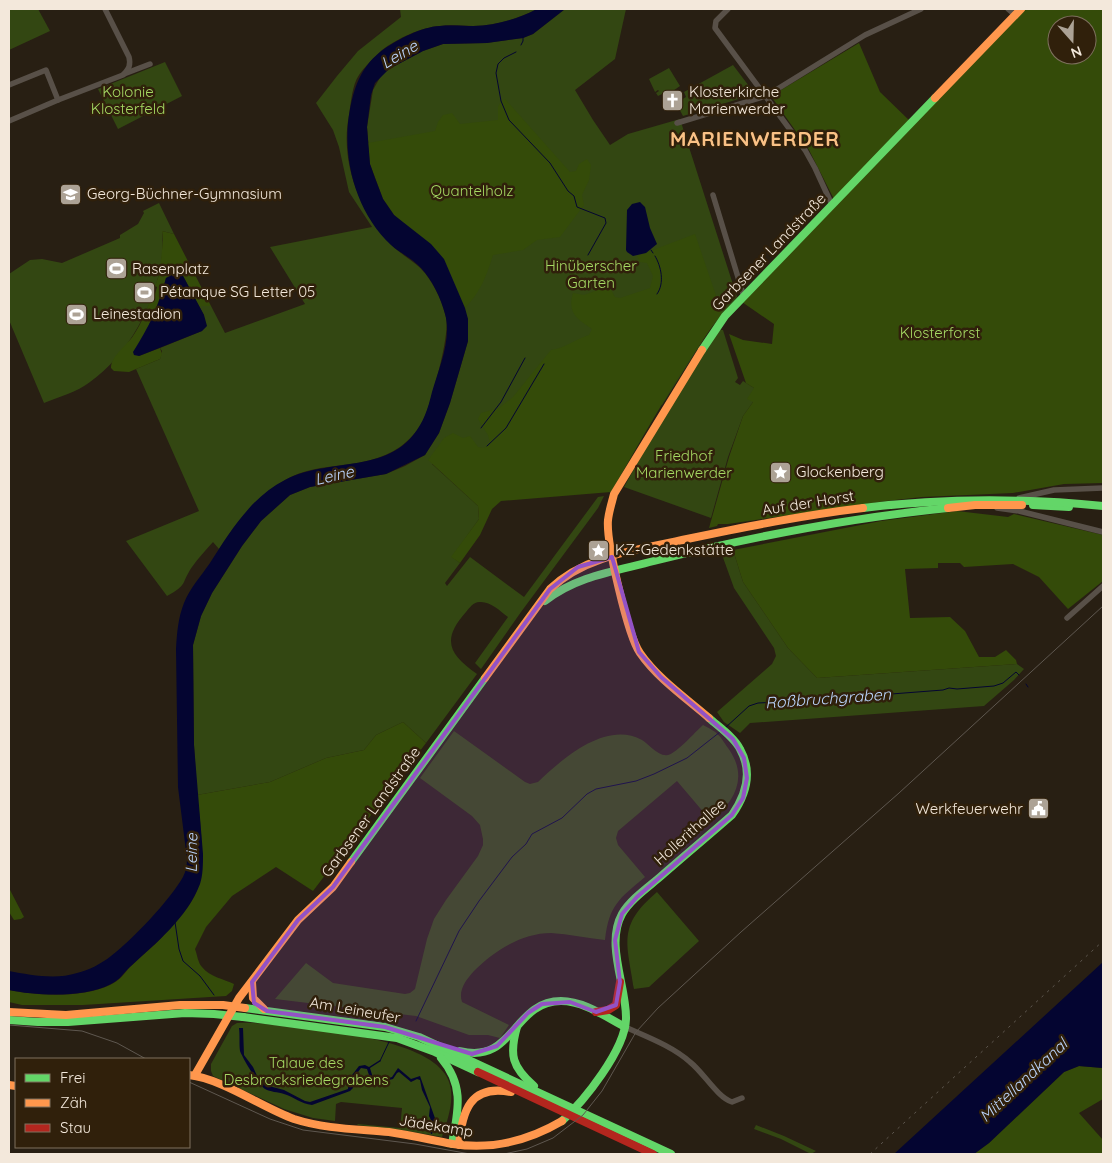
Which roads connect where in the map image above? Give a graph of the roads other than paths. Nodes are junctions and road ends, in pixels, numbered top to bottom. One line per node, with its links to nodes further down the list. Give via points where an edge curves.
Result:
1 (105, 9): 8 (street, via 129,57 130,66)
2 (728, 9): 10 (street, via 716,21 715,28)
3 (921, 9): 10 (street, via 866,35)
4 (1008, 9): 6 (street)
5 (1021, 9): 6 (main road, Garbsener Landstraße)
6 (1015, 16): 15 (main road, Garbsener Landstraße)
7 (150, 64): 8 (street)
8 (123, 75): 11 (street)
9 (9, 85): 11 (street, via 46,70)
10 (766, 96): 13 (street); 15 (street, via 805,150)
11 (58, 100): 12 (street)
12 (9, 121)
13 (677, 123)
14 (713, 195): 16 (street)
15 (832, 205): 16 (main road, Garbsener Landstraße)
16 (744, 297): 25 (main road, Garbsener Landstraße, via 715,329 616,489 608,521)
17 (1103, 488): 18 (street, Auf der Horst)
18 (1065, 489): 19 (street, Auf der Horst); 20 (street, via 1055,493)
19 (1011, 499): 20 (main road, Auf der Horst); 25 (main road, Auf der Horst, via 940,501 855,509 714,533)
20 (1055, 501): 22 (main road, Auf der Horst)
21 (975, 505): 23 (main road, Auf der Horst, via 1054,506); 24 (street, Auf der Horst, via 1019,511); 26 (main road, Auf der Horst, via 914,510 716,546)
22 (1103, 506)
23 (1103, 511)
24 (1103, 532)
25 (612, 556): 26 (main road, Garbsener Landstraße); 29 (main road, Garbsener Landstraße, via 583,565 564,576 550,589)
26 (615, 571): 29 (main road, Garbsener Landstraße, via 563,588 545,601); 31 (main road, Hollerithallee, via 631,633 644,659 660,677 736,742 746,762 747,778 743,798 736,811 625,910 615,940)
27 (1103, 586): 28 (street)
28 (1067, 618)
29 (528, 620): 30 (main road, Garbsener Landstraße, via 334,887 298,920)
30 (252, 982): 32 (main road, Garbsener Landstraße); 33 (main road, via 252,1000)
31 (620, 982): 35 (main road, via 616,1005); 39 (main road, Hollerithallee)
32 (235, 1006): 33 (main road, Am Leineufer); 34 (main road, Am Leineufer, via 177,1004 49,1015); 36 (main road, Garbsener Landstraße)
33 (267, 1010): 40 (main road, Am Leineufer, via 385,1027)
34 (9, 1012)
35 (596, 1012): 38 (main road, via 570,1002 551,1001 534,1008); 39 (main road)
36 (230, 1014): 37 (main road, Am Leineufer, via 178,1013 49,1023); 41 (main road, Am Leineufer, via 384,1034); 42 (main road, Jädekamp)
37 (9, 1020)
38 (518, 1025): 40 (main road, via 491,1050 480,1054); 43 (main road, via 512,1044 513,1057 526,1080)
39 (625, 1027): 44 (street, via 680,1054 726,1100 732,1102); 48 (main road, Jädekamp, via 592,1089 562,1122 513,1144)
40 (447, 1049): 43 (main road, Am Leineufer)
41 (434, 1052): 45 (main road, Am Leineufer); 48 (main road, via 448,1065 458,1083)
42 (192, 1075): 48 (main road, Jädekamp, via 305,1122)
43 (545, 1095): 46 (main road, Am Leineufer)
44 (742, 1098)
45 (551, 1107): 46 (main road, Am Leineufer); 48 (main road, via 502,1090 491,1090 468,1104)
46 (564, 1108): 47 (main road, Am Leineufer)
47 (594, 1122): 49 (main road, Am Leineufer); 51 (main road, Am Leineufer)
48 (455, 1144)
49 (644, 1152): 50 (main road, Am Leineufer)
50 (653, 1154)
51 (671, 1154)

